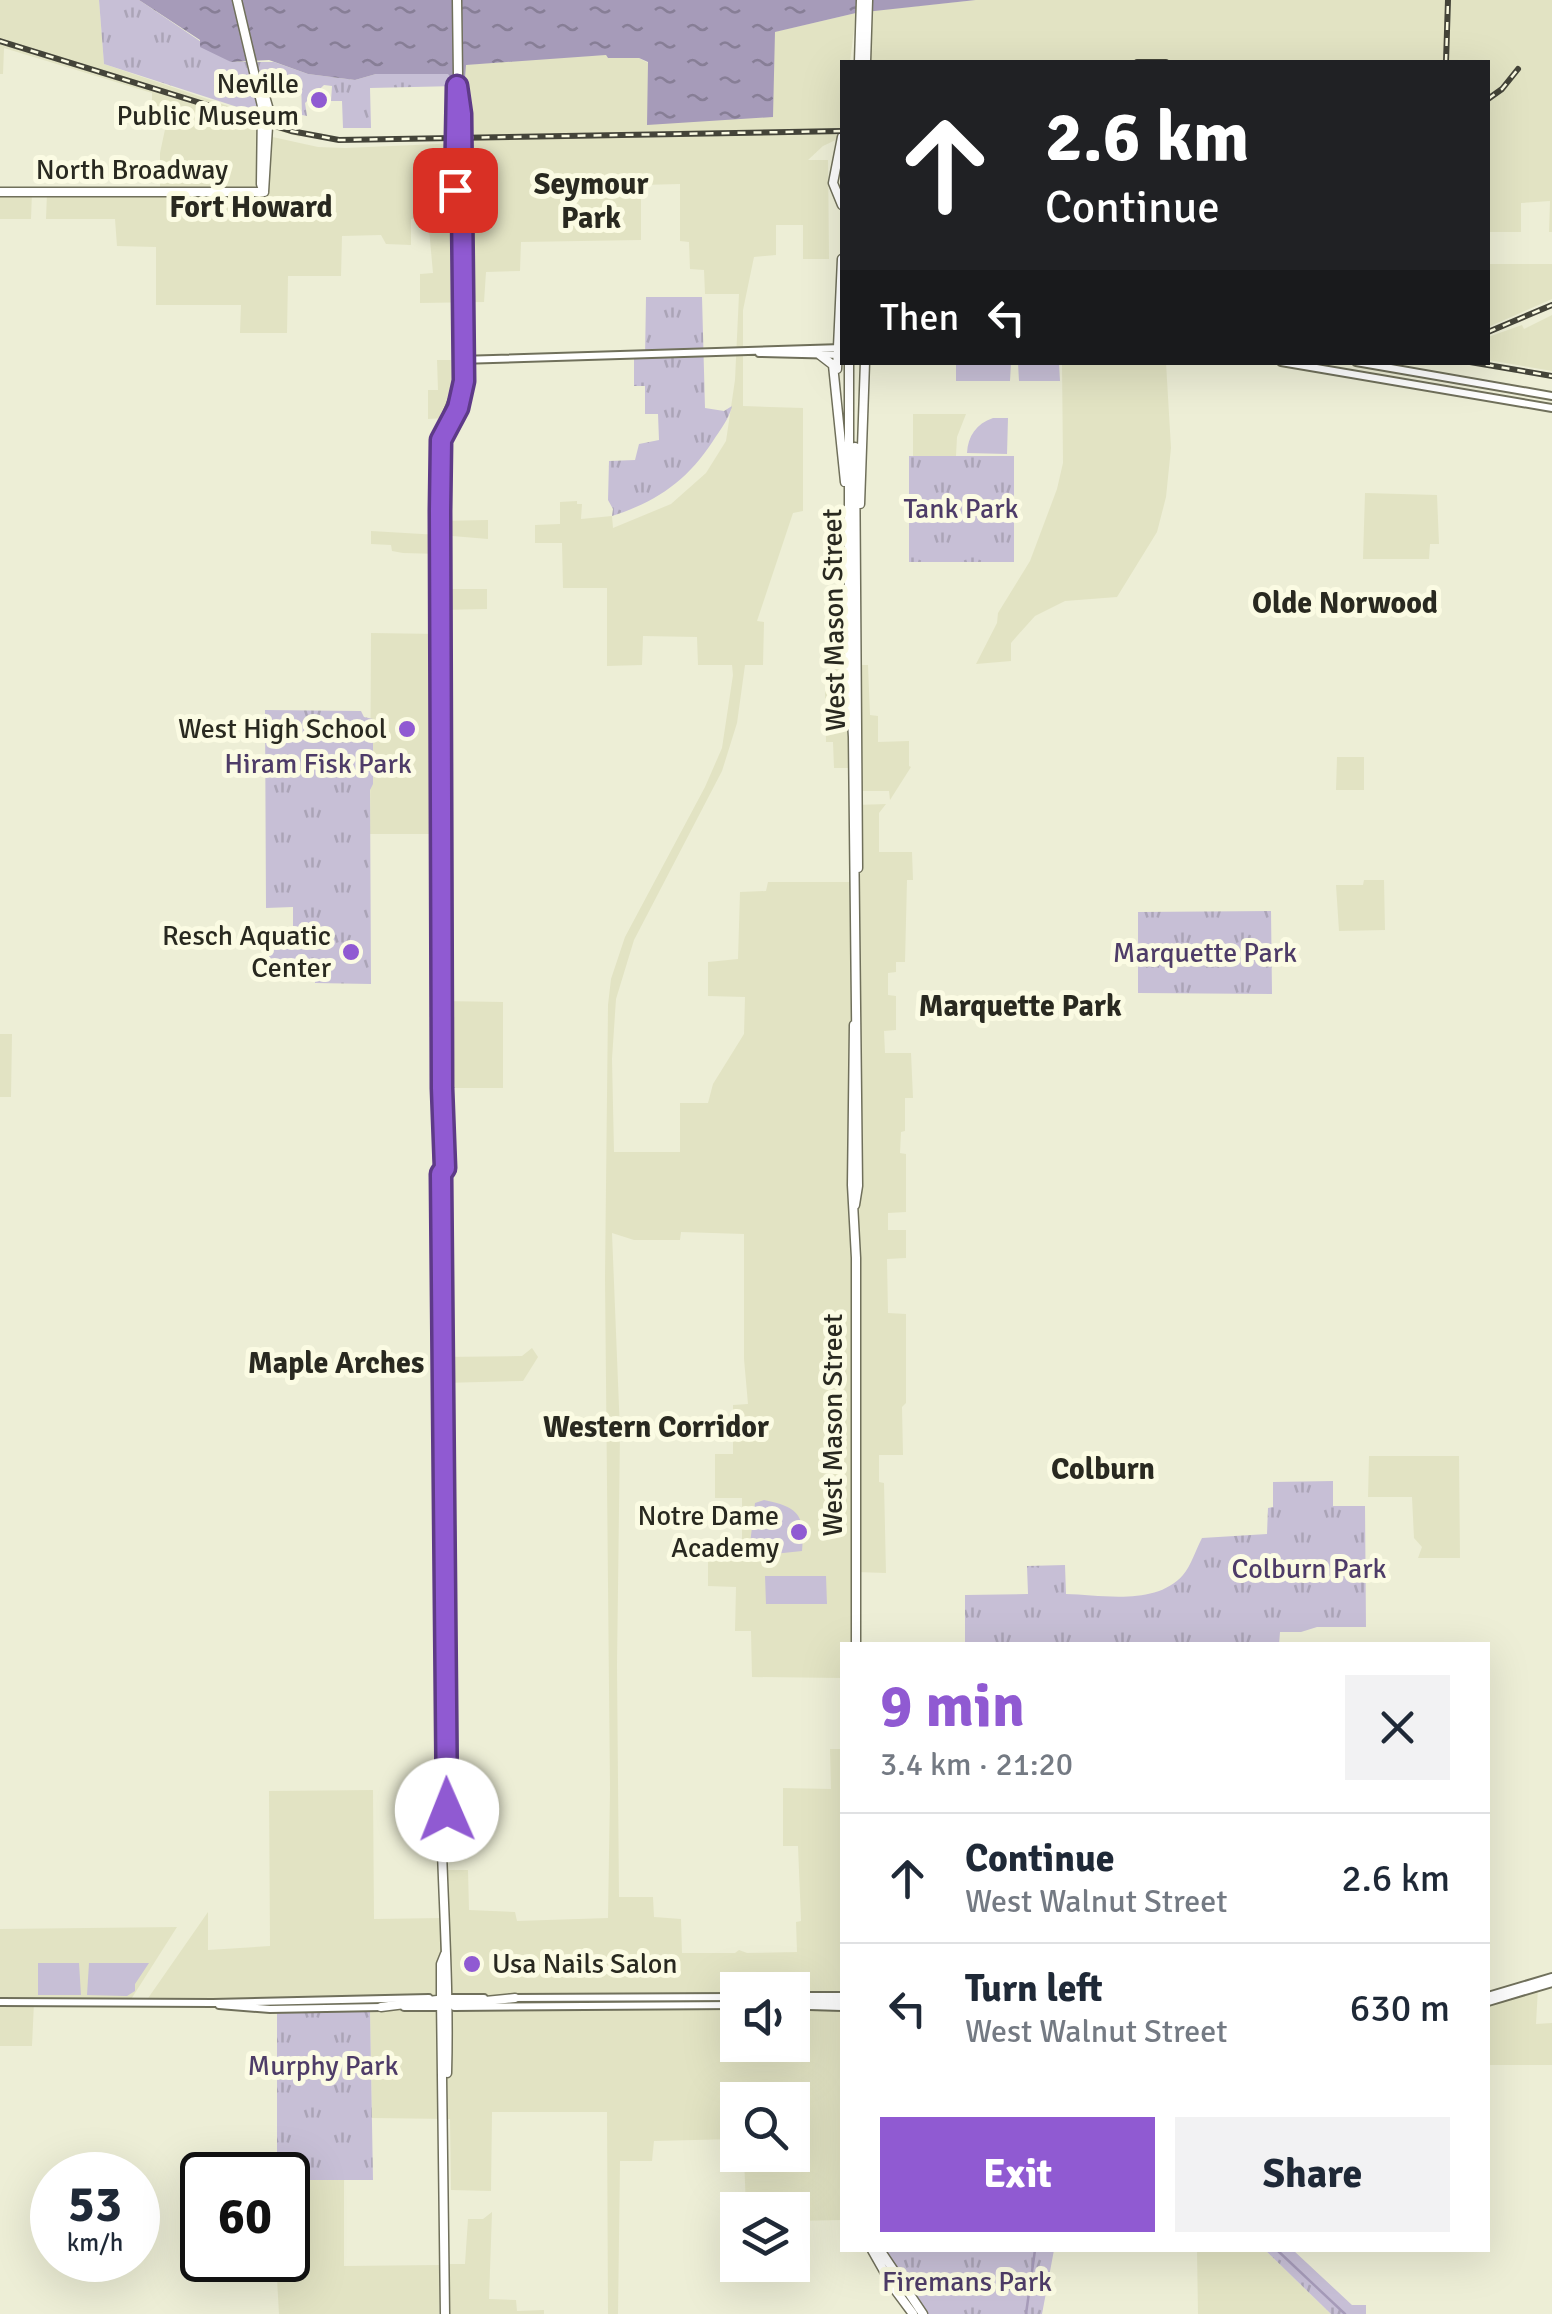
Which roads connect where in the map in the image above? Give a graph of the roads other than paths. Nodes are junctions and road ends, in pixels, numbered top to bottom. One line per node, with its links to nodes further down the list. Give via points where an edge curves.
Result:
1 (236, 0): 6 (main road, North Broadway, via 268,107 264,192)
2 (457, 0): 12 (main road)
3 (865, 0): 4 (main road)
4 (860, 60)
5 (840, 146): 7 (main road, via 833,179)
6 (0, 192)
7 (840, 200)
8 (840, 282): 10 (main road)
9 (754, 352): 10 (main road); 11 (main road); 12 (main road)
10 (840, 352): 11 (main road); 19 (main road)
11 (820, 356): 19 (main road, via 834,365)
12 (461, 360): 33 (main road, via 441,440)
13 (852, 365): 22 (main road, West Mason Street)
14 (865, 365): 22 (main road)
15 (1299, 365): 17 (main road)
16 (1373, 365): 20 (main road)
17 (1382, 379): 18 (main road); 21 (main road)
18 (1367, 386)
19 (837, 395): 22 (main road)
20 (1552, 396)
21 (1552, 408)
22 (852, 557): 23 (main road, West Mason Street)
23 (856, 1642)
24 (1552, 1980): 27 (main road)
25 (514, 1998): 29 (main road); 33 (main road)
26 (810, 1998): 30 (main road)
27 (1490, 1998)
28 (720, 2001): 33 (main road)
29 (720, 2001)
30 (840, 2001)
31 (840, 2001): 35 (main road)
32 (0, 2002): 34 (main road)
33 (444, 2002): 34 (main road); 36 (main road); 39 (main road)
34 (213, 2004): 36 (main road)
35 (810, 2004)
36 (381, 2008)
37 (873, 2252): 40 (main road)
38 (881, 2252): 41 (main road)
39 (445, 2314)
40 (914, 2314)
41 (923, 2314)

